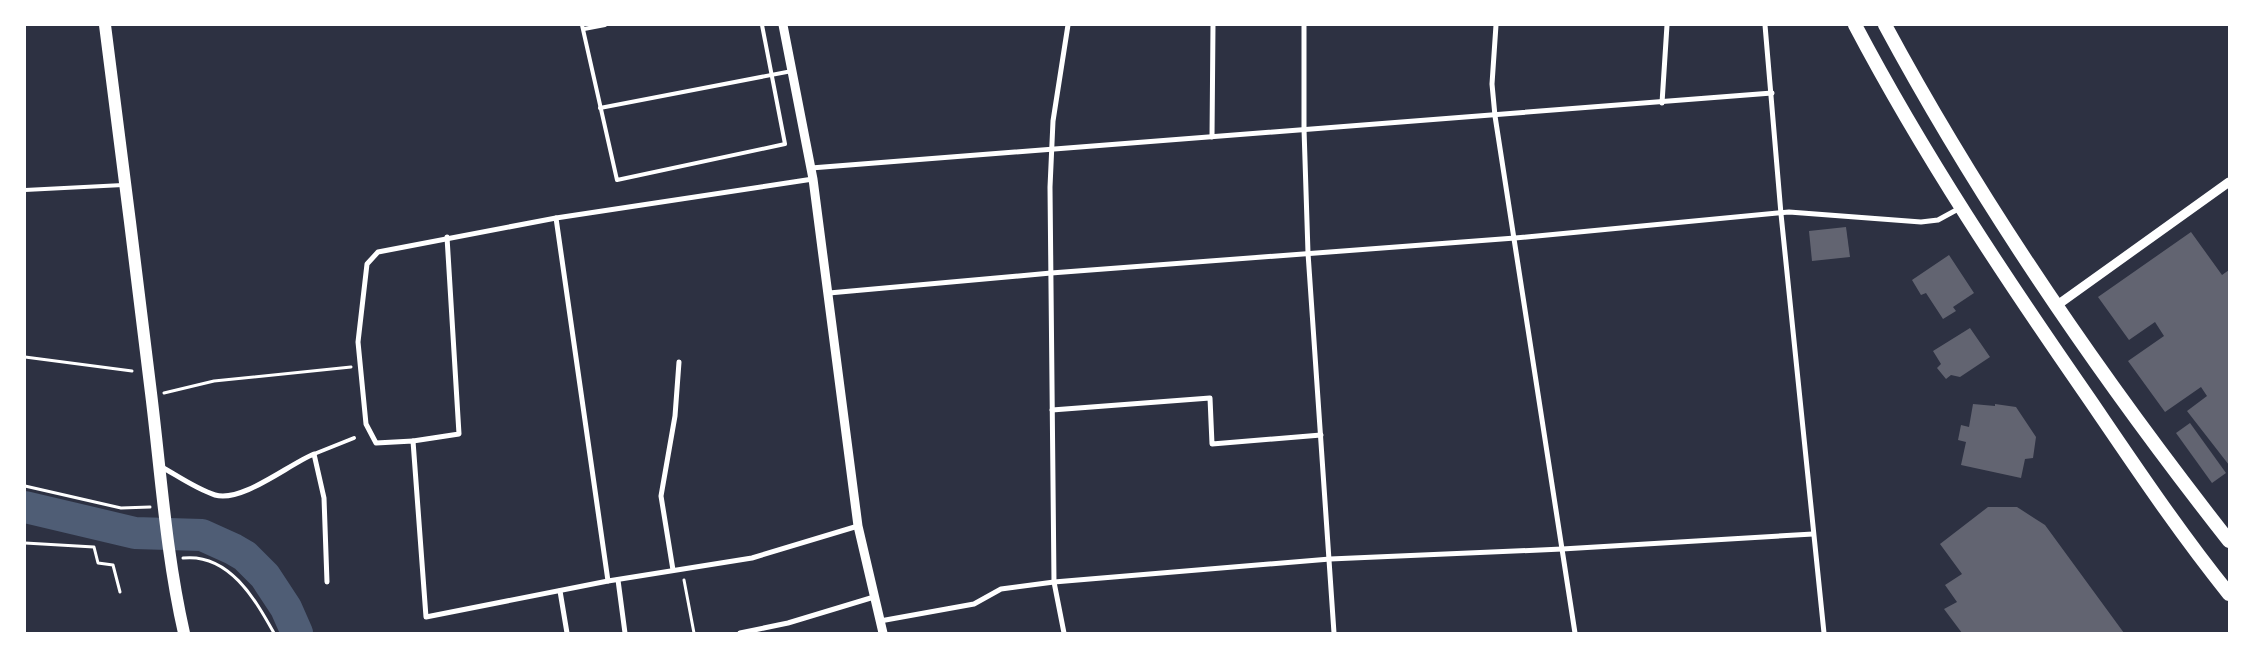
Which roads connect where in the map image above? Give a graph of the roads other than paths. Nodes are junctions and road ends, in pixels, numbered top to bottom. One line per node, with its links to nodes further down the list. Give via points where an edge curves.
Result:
1 (105, 25): 26 (main road)
2 (605, 25): 13 (lane)
3 (762, 25): 15 (lane)
4 (783, 25): 14 (street)
5 (1068, 25): 22 (street)
6 (1213, 25): 21 (street)
7 (1304, 25): 20 (street)
8 (1496, 25): 19 (street, via 1492,84)
9 (1667, 25): 17 (street)
10 (1765, 25): 16 (street)
11 (1855, 25): 28 (highway)
12 (1885, 25): 36 (highway, via 1982,194)
13 (583, 27): 18 (lane)
14 (792, 71): 15 (lane); 23 (street)
15 (772, 75): 18 (lane); 18 (lane, via 785,144 617,180)
16 (1772, 93): 17 (street); 29 (street)
17 (1662, 103): 19 (street)
18 (600, 108)
19 (1495, 116): 20 (street); 32 (street)
20 (1304, 129): 21 (street); 33 (street)
21 (1212, 137): 22 (street)
22 (1050, 150): 23 (street); 34 (street)
23 (811, 168): 24 (street)
24 (813, 178): 30 (street); 35 (street)
25 (2229, 182): 36 (street)
26 (125, 184): 27 (lane); 43 (main road)
27 (25, 190)
28 (1960, 208): 29 (street, via 1938,220 1921,222); 55 (highway, via 2155,495)
29 (1781, 214): 32 (street); 45 (street)
30 (556, 218): 31 (street); 52 (street)
31 (448, 238): 41 (street, via 459,434); 41 (street, via 378,252 367,264 358,342 366,424 376,443)
32 (1515, 238): 33 (street); 47 (street)
33 (1308, 253): 34 (street); 39 (street)
34 (1051, 274): 35 (street); 38 (street)
35 (829, 293): 44 (street)
36 (2056, 306): 46 (highway)
37 (679, 362): 49 (street, via 675,416 661,496)
38 (1052, 410): 39 (street, via 1210,398 1212,444); 53 (street)
39 (1321, 435): 48 (street)
40 (354, 438): 42 (lane)
41 (413, 441): 54 (street, via 426,617)
42 (314, 454): 43 (street, via 262,484 217,496); 51 (street, via 324,498)
43 (158, 464): 58 (main road)
44 (858, 526): 49 (street, via 752,558); 56 (street)
45 (1813, 534): 47 (street); 66 (street)
46 (2229, 541)
47 (1562, 549): 48 (street); 65 (street)
48 (1330, 558): 53 (street); 64 (street)
49 (673, 570): 50 (street)
50 (618, 580): 52 (street); 60 (street)
51 (327, 582)
52 (608, 582): 54 (street)
53 (1054, 582): 57 (street, via 1001,589 974,604); 63 (street)
54 (560, 591): 59 (street)
55 (2229, 594)
56 (874, 597): 57 (street); 61 (street, via 788,623)
57 (880, 622): 62 (street)
58 (184, 633)
59 (568, 633)
60 (625, 633)
61 (740, 633)
62 (883, 633)
63 (1064, 633)
64 (1334, 633)
65 (1575, 633)
66 (1824, 633)

